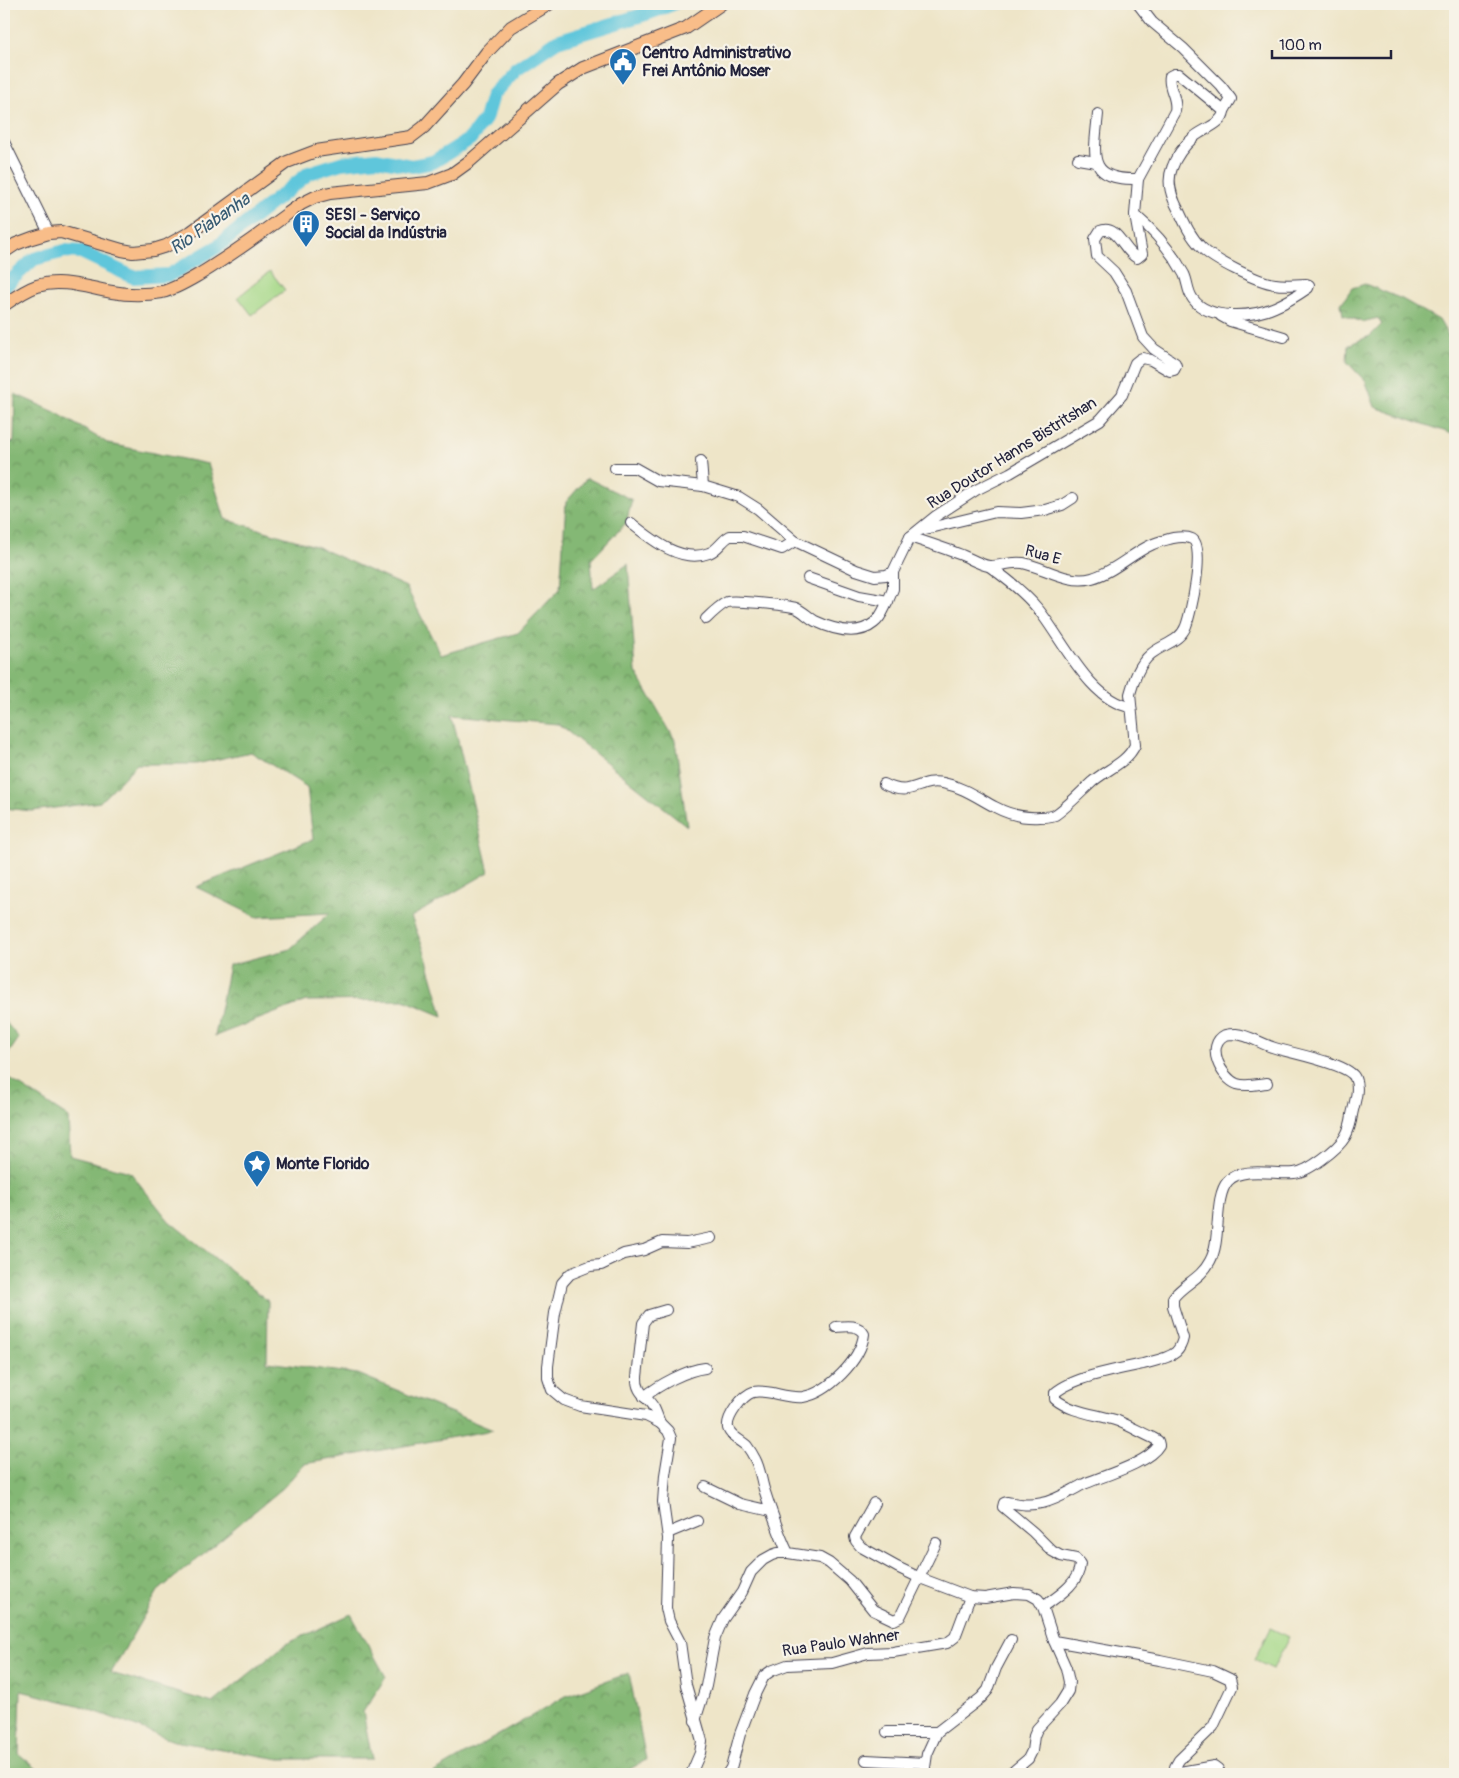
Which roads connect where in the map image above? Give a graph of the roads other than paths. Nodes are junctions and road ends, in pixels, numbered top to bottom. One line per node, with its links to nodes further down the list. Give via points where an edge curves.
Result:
1 (549, 4): 11 (main road, via 512,27 424,127 411,137 316,151 286,162 190,232 153,250 128,251 61,232)
2 (721, 4): 13 (main road, via 686,28 583,68 558,84 452,174 428,183 352,189 315,197 220,262 163,291 114,293 81,285 49,284 36,286)
3 (1138, 4): 4 (street, via 1152,22 1229,95 1231,100)
4 (1224, 111): 9 (street, Rua Doutor Hanns Bistritshan, via 1183,77 1174,74 1169,79 1176,105 1172,118); 14 (street, via 1220,121 1193,138 1171,169 1170,188 1177,208 1192,236 1215,258 1274,284 1309,286 1268,310)
5 (1098, 114): 8 (street)
6 (4, 142): 11 (street)
7 (1078, 159): 8 (street)
8 (1096, 162): 9 (street, via 1109,177)
9 (1138, 179): 10 (street, Rua Doutor Hanns Bistritshan)
10 (1134, 216): 14 (street, via 1154,233 1177,264 1194,300); 21 (street, Rua Doutor Hanns Bistritshan, via 1142,251 1140,256 1131,255 1113,232 1105,229 1096,236 1096,253 1126,291 1143,337 1154,350 1174,363 1174,370 1170,372 1152,360 1140,359 1135,363 1122,395 1100,420 976,490)
11 (49, 233): 12 (main road, via 16,244)
12 (4, 252)
13 (4, 305)
14 (1218, 314): 15 (street, via 1230,321)
15 (1284, 337)
16 (701, 461): 18 (street)
17 (615, 468): 18 (street, via 635,468 658,480)
18 (703, 486): 22 (street, via 746,500)
19 (1073, 498): 21 (street, via 1045,510 996,512)
20 (632, 523): 22 (street, via 656,542 682,554 709,553 730,536 743,536 782,549)
21 (913, 534): 23 (street, Rua E); 24 (street)
22 (795, 541): 24 (street, via 864,572 881,576)
23 (988, 566): 28 (street, via 1005,577 1038,609 1097,688 1121,706); 28 (street, Rua E, via 1022,563 1068,578 1092,579 1151,545 1186,537 1194,540 1199,553 1198,569 1186,626 1178,637 1149,656 1141,666 1130,694)
24 (893, 572): 26 (street, via 893,589)
25 (808, 578): 26 (street, via 859,596)
26 (888, 601): 27 (street, via 874,623 849,631 814,620 792,607 735,601 720,606)
27 (706, 619)
28 (1131, 707): 29 (street, via 1135,738 1132,752 1053,816 1013,814 943,783 900,790)
29 (884, 784)
30 (1267, 1083): 46 (street, via 1244,1085 1232,1081 1217,1060 1215,1050 1218,1041 1227,1034 1242,1035 1350,1072 1356,1079 1356,1092 1348,1132 1328,1154 1299,1172 1249,1173 1227,1182 1221,1194 1215,1248 1210,1262 1173,1298 1183,1333 1178,1350 1151,1362 1070,1384 1055,1393 1059,1402 1118,1422 1154,1438 1158,1445 1152,1453 1131,1465 1050,1501 1032,1505 1004,1503 1003,1507 1047,1547 1057,1554 1076,1559 1080,1564 1072,1583)
31 (711, 1238): 36 (street, via 687,1243 662,1242 574,1272 562,1282 549,1352 548,1378 552,1390 564,1400 580,1406 638,1414)
32 (666, 1310): 35 (street, via 650,1315 643,1323 637,1384)
33 (836, 1327): 39 (street, via 857,1327 864,1336 854,1360 838,1377 803,1397 753,1392 736,1407 729,1422 728,1429 747,1446 756,1462)
34 (705, 1368): 35 (street, via 692,1370)
35 (644, 1397): 36 (street, via 654,1408)
36 (660, 1423): 41 (street, via 670,1438 664,1502)
37 (705, 1487): 39 (street, via 740,1504)
38 (874, 1503): 44 (street, via 857,1532 856,1541 868,1551)
39 (771, 1511): 43 (street)
40 (697, 1520): 41 (street)
41 (668, 1533): 49 (street, via 666,1608 680,1642)
42 (936, 1543): 44 (street)
43 (788, 1553): 44 (street, via 820,1558 830,1563 850,1581 873,1610 894,1620 900,1618); 49 (street, via 772,1555 751,1572 742,1592 723,1619)
44 (920, 1578): 45 (street)
45 (970, 1597): 46 (street, via 1029,1594); 55 (street, Rua Paulo Wahner, via 955,1637 947,1643 868,1653 832,1663 787,1664 764,1676)
46 (1043, 1606): 48 (street)
47 (1011, 1640): 51 (street, via 988,1690)
48 (1054, 1641): 57 (street, via 1066,1668 1068,1691 1037,1729 1028,1759); 58 (street, via 1213,1671 1230,1679 1232,1687 1213,1727 1175,1767 1180,1772 1214,1766)
49 (695, 1721): 54 (street, via 702,1742)
50 (886, 1732): 51 (street)
51 (937, 1732): 53 (street)
52 (866, 1760): 53 (street)
53 (925, 1763): 56 (street)
54 (691, 1774)
55 (727, 1774)
56 (924, 1774)
57 (1010, 1774)
58 (1218, 1774)

